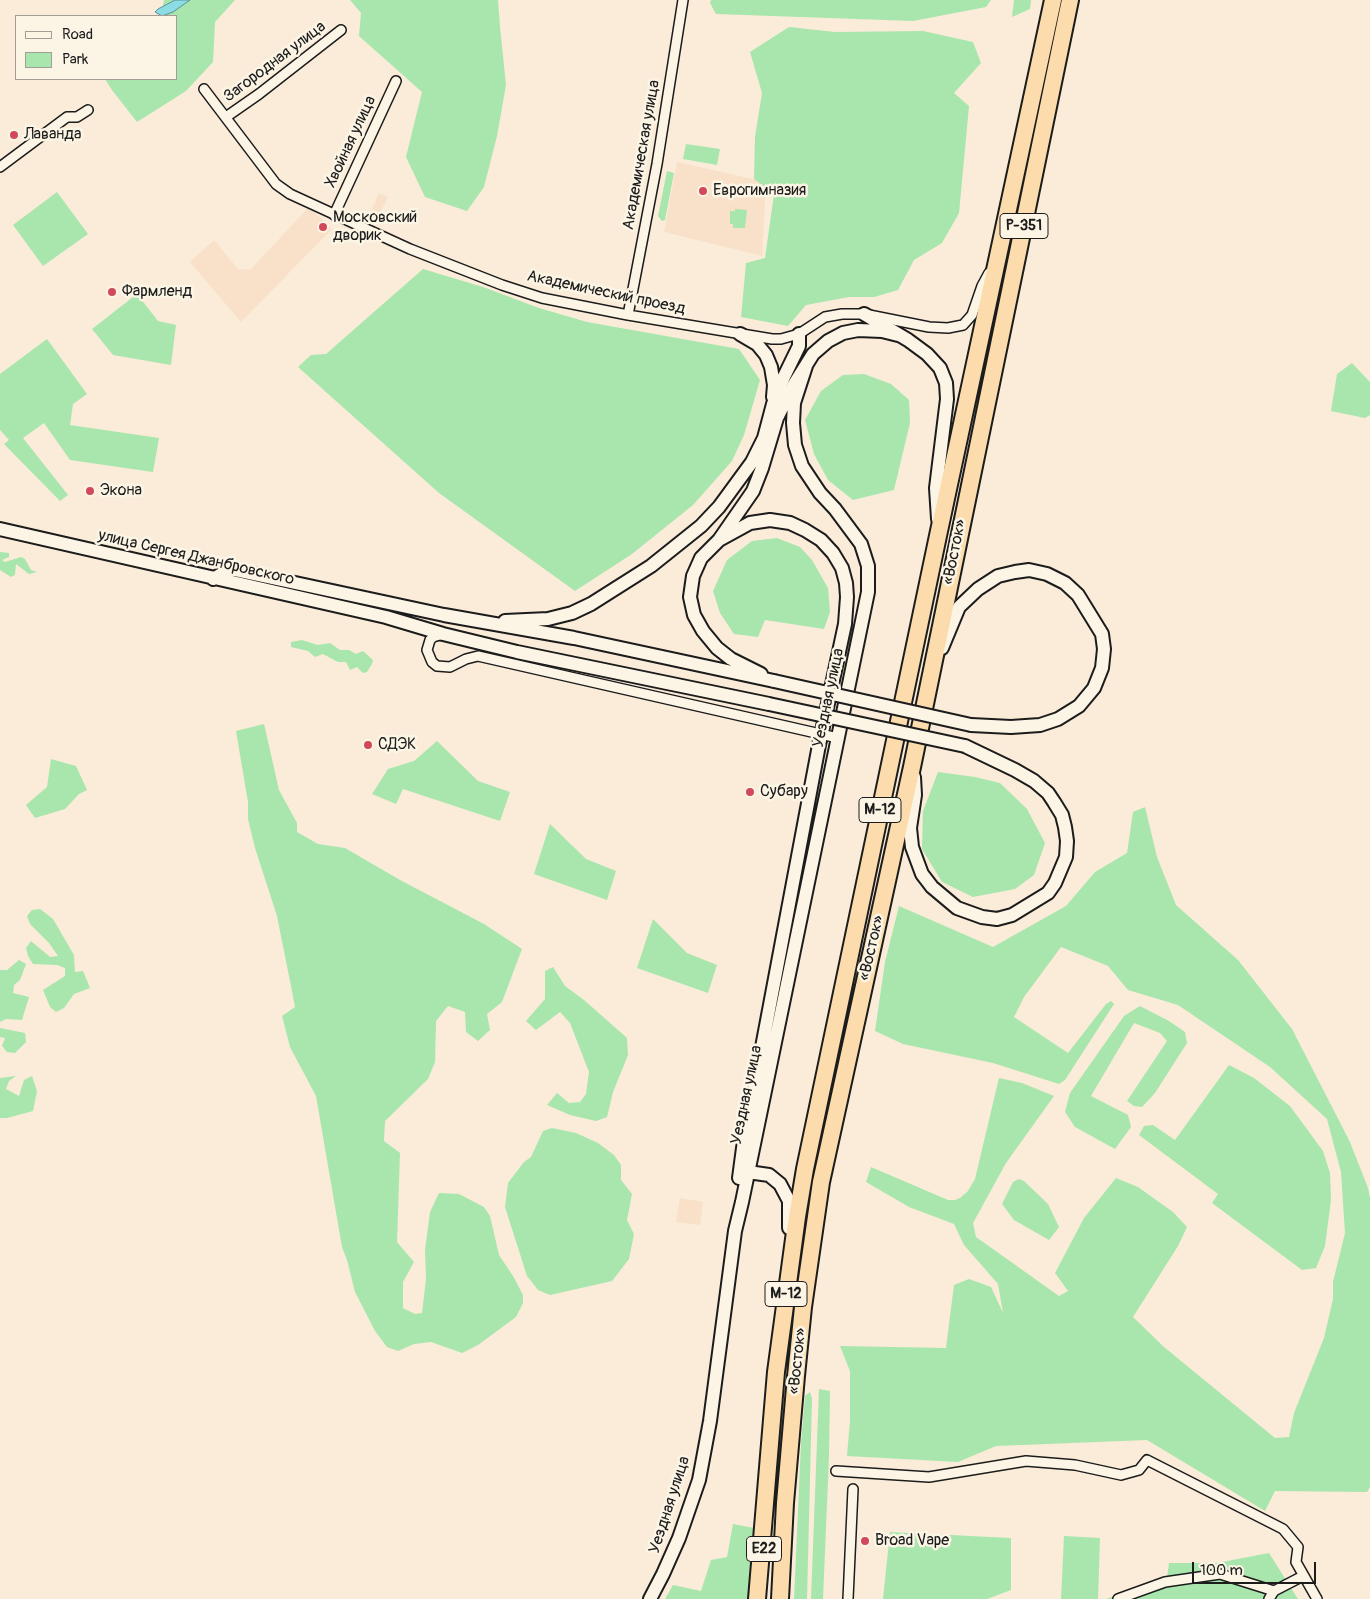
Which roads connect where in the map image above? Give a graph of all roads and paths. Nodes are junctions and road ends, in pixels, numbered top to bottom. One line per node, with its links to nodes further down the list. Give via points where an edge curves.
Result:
1 (683, 0): 13 (street, Академическая улица, via 657,164)
2 (1054, 0): 11 (highway, Р-351)
3 (1070, 0): 18 (highway, Р-351)
4 (341, 30): 8 (street, Загородная улица)
5 (396, 81): 10 (street, Хвойная улица)
6 (204, 89): 8 (street, Академический проезд)
7 (88, 110): 9 (street, via 77,117 67,117)
8 (226, 117): 10 (street, Академический проезд, via 276,184)
9 (0, 167)
10 (334, 215): 13 (street, Академический проезд, via 410,250 502,285 542,298)
11 (999, 256): 12 (street, via 982,286 972,315 963,325 929,327); 22 (highway, Р-351)
12 (864, 314): 15 (street, via 825,317); 16 (street)
13 (628, 315): 14 (street, Академический проезд)
14 (740, 334): 15 (street, Академический проезд, via 772,339); 19 (street, via 757,344 766,355 774,385)
15 (799, 334): 19 (street, via 799,346)
16 (898, 335): 17 (street, via 858,330 843,333 813,354); 22 (street, via 927,354 940,368 946,383 947,400 936,488)
17 (806, 366): 20 (street, via 784,402); 32 (street, Уездная улица, via 794,403 795,445 802,466 861,544 868,566 868,592)
18 (987, 398): 29 (highway, «Восток» / М-12)
19 (773, 404): 20 (street); 25 (street, via 764,438 736,486 701,526 651,566 572,613 548,619)
20 (770, 437): 23 (street, via 753,491)
21 (0, 529): 24 (street, улица Сергея Джанбровского)
22 (939, 531): 35 (highway, «Восток» / М-12, via 821,1089)
23 (719, 540): 30 (street, via 701,558 693,576 690,597 694,615 717,648); 31 (street, Уездная улица, via 750,523 770,520 790,523 821,540 842,568 848,597 845,624)
24 (213, 579): 25 (street, via 230,569); 26 (street, улица Сергея Джанбровского)
25 (483, 622): 30 (street)
26 (411, 625): 27 (street, улица Сергея Джанбровского); 28 (street, via 424,633)
27 (443, 634): 28 (street, via 433,637); 33 (street, улица Сергея Джанбровского, bridge, via 965,746 1034,781 1048,793 1062,815 1067,841 1066,857 1048,893 1012,915 996,919 982,918 956,908 932,887 916,863 912,847 910,828 915,780)
28 (429, 643): 31 (street, via 429,657 437,666 450,667 478,656)
29 (930, 678): 30 (street, bridge, via 959,607 998,576 1029,570 1047,574 1064,583 1078,595 1102,634 1102,668 1094,688 1079,706 1040,725 971,725); 33 (highway, «Восток» / М-12)
30 (774, 681)
31 (821, 734): 32 (street); 34 (street, Уездная улица, via 744,1138)
32 (838, 738): 34 (street, Уездная улица)
33 (912, 768): 39 (highway, «Восток» / М-12, via 820,1191 802,1317)
34 (744, 1171): 35 (street, via 769,1175 780,1184 789,1201); 42 (street, Уездная улица, via 699,1480 679,1538)
35 (787, 1286): 38 (highway, «Восток» / М-12, via 776,1372)
36 (836, 1471): 40 (street, via 929,1477 1026,1462 1075,1465 1121,1475 1138,1470 1147,1460 1283,1529 1298,1547 1296,1562)
37 (853, 1489): 47 (street)
38 (766, 1500): 43 (highway); 44 (highway, E22)
39 (785, 1503): 45 (highway); 46 (highway)
40 (1303, 1576): 41 (street); 49 (street)
41 (1271, 1595): 48 (street, via 1220,1574 1165,1582)
42 (650, 1599)
43 (758, 1599)
44 (762, 1599)
45 (780, 1599)
46 (785, 1599)
47 (848, 1599)
48 (1118, 1599)
49 (1316, 1599)

